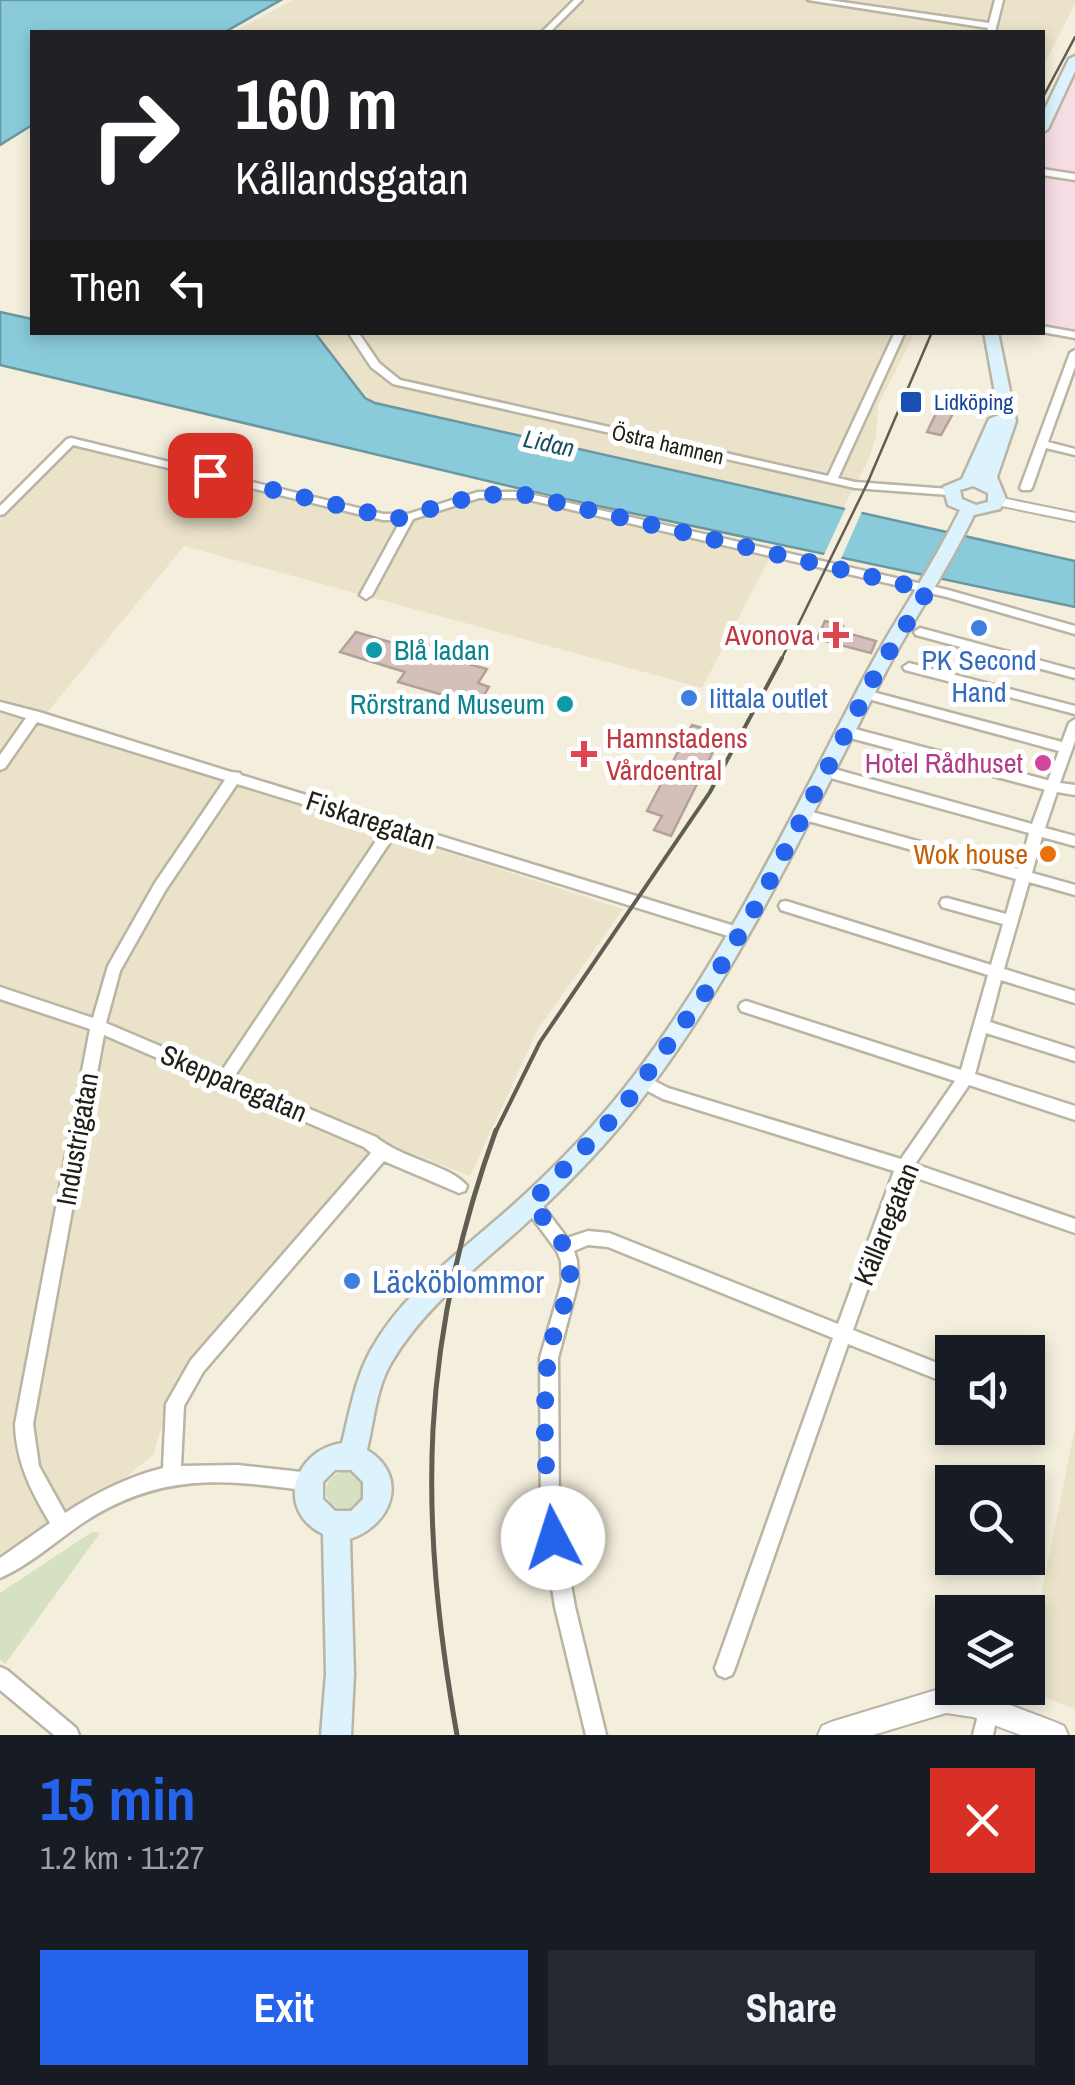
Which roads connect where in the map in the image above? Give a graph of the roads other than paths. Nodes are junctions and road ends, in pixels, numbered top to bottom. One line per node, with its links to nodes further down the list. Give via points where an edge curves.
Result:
1 (578, 0): 5 (street)
2 (812, 0): 4 (street)
3 (998, 0): 4 (street)
4 (991, 29)
5 (548, 30)
6 (1075, 59): 7 (main road)
7 (1045, 123)
8 (1045, 172): 9 (street)
9 (1075, 177)
10 (1045, 330): 14 (street)
11 (355, 335): 22 (street, Östra hamnen, via 374,365 397,382)
12 (899, 335): 22 (street)
13 (991, 335): 17 (main road)
14 (1075, 335)
15 (1075, 353): 16 (street)
16 (1069, 385): 18 (street)
17 (1004, 398): 23 (main road); 26 (main road, via 1008,422 990,477)
18 (1043, 440): 20 (street); 21 (street); 24 (street)
19 (71, 441): 28 (street); 30 (street, via 383,517)
20 (1075, 442)
21 (1075, 452)
22 (830, 480): 25 (street, Östra hamnen)
23 (968, 481): 25 (main road); 26 (main road)
24 (1026, 488)
25 (949, 492): 27 (main road)
26 (994, 494): 27 (main road, via 989,508); 29 (street)
27 (968, 509): 31 (main road)
28 (0, 512)
29 (1075, 516)
30 (409, 517): 31 (street, via 478,495 521,494); 32 (street)
31 (931, 584): 33 (street); 37 (main road)
32 (366, 595)
33 (1075, 630)
34 (920, 632): 36 (street)
35 (909, 667): 39 (street)
36 (1075, 674)
37 (865, 694): 42 (main road); 43 (street)
38 (0, 706): 40 (street, Fiskaregatan)
39 (1075, 710)
40 (35, 715): 44 (street); 46 (street, Fiskaregatan)
41 (1075, 723): 43 (street, Källaregatan)
42 (847, 732): 45 (main road); 47 (street)
43 (1066, 748): 47 (street, Källaregatan)
44 (0, 765)
45 (827, 772): 49 (main road); 51 (street)
46 (235, 776): 50 (street, Fiskaregatan); 64 (street, Industrigatan, via 124,946)
47 (1054, 787): 48 (street); 51 (street, Källaregatan)
48 (1075, 790)
49 (805, 815): 53 (street); 58 (main road)
50 (394, 827): 58 (street, Fiskaregatan); 66 (street)
51 (1037, 830): 52 (street); 53 (street, Källaregatan)
52 (1075, 841)
53 (1024, 875): 54 (street); 57 (street, Källaregatan)
54 (1075, 890)
55 (947, 903): 57 (street)
56 (786, 906): 59 (street)
57 (1010, 922): 59 (street, Källaregatan)
58 (741, 934): 68 (main road)
59 (996, 972): 61 (street); 63 (street, Källaregatan)
60 (0, 993): 64 (street, Skepparegatan)
61 (1075, 998)
62 (746, 1008): 67 (street)
63 (981, 1025): 65 (street); 67 (street, Källaregatan)
64 (98, 1026): 66 (street, Skepparegatan); 82 (street, Industrigatan, via 24,1424 28,1469)
65 (1075, 1056)
66 (225, 1078): 70 (street, Skepparegatan, via 370,1142)
67 (966, 1078): 69 (street); 71 (street, Källaregatan)
68 (643, 1081): 71 (street, via 663,1093); 73 (main road)
69 (1075, 1113)
70 (381, 1153): 72 (street, Skepparegatan); 79 (street, via 197,1366 175,1404)
71 (904, 1168): 74 (street); 76 (street, Källaregatan)
72 (460, 1186)
73 (531, 1203): 75 (street); 78 (main road, via 437,1286 389,1344 368,1389)
74 (1075, 1226)
75 (564, 1247): 76 (street, via 588,1238 609,1240); 89 (street, via 570,1282 548,1358 550,1518)
76 (844, 1335): 77 (street); 84 (street, Källaregatan)
77 (935, 1370)
78 (352, 1456): 80 (main road, via 327,1461); 81 (main road, via 373,1470 378,1495 362,1518)
79 (172, 1476): 80 (street); 82 (street, via 118,1492)
80 (310, 1482): 81 (main road, via 311,1506)
81 (336, 1525): 88 (main road)
82 (62, 1526): 83 (street)
83 (0, 1569)
84 (725, 1668)
85 (0, 1677): 87 (street)
86 (986, 1722): 90 (street, via 963,1702 936,1701); 91 (street)
87 (69, 1735)
88 (336, 1735)
89 (596, 1735)
90 (831, 1735)
91 (1055, 1735)

